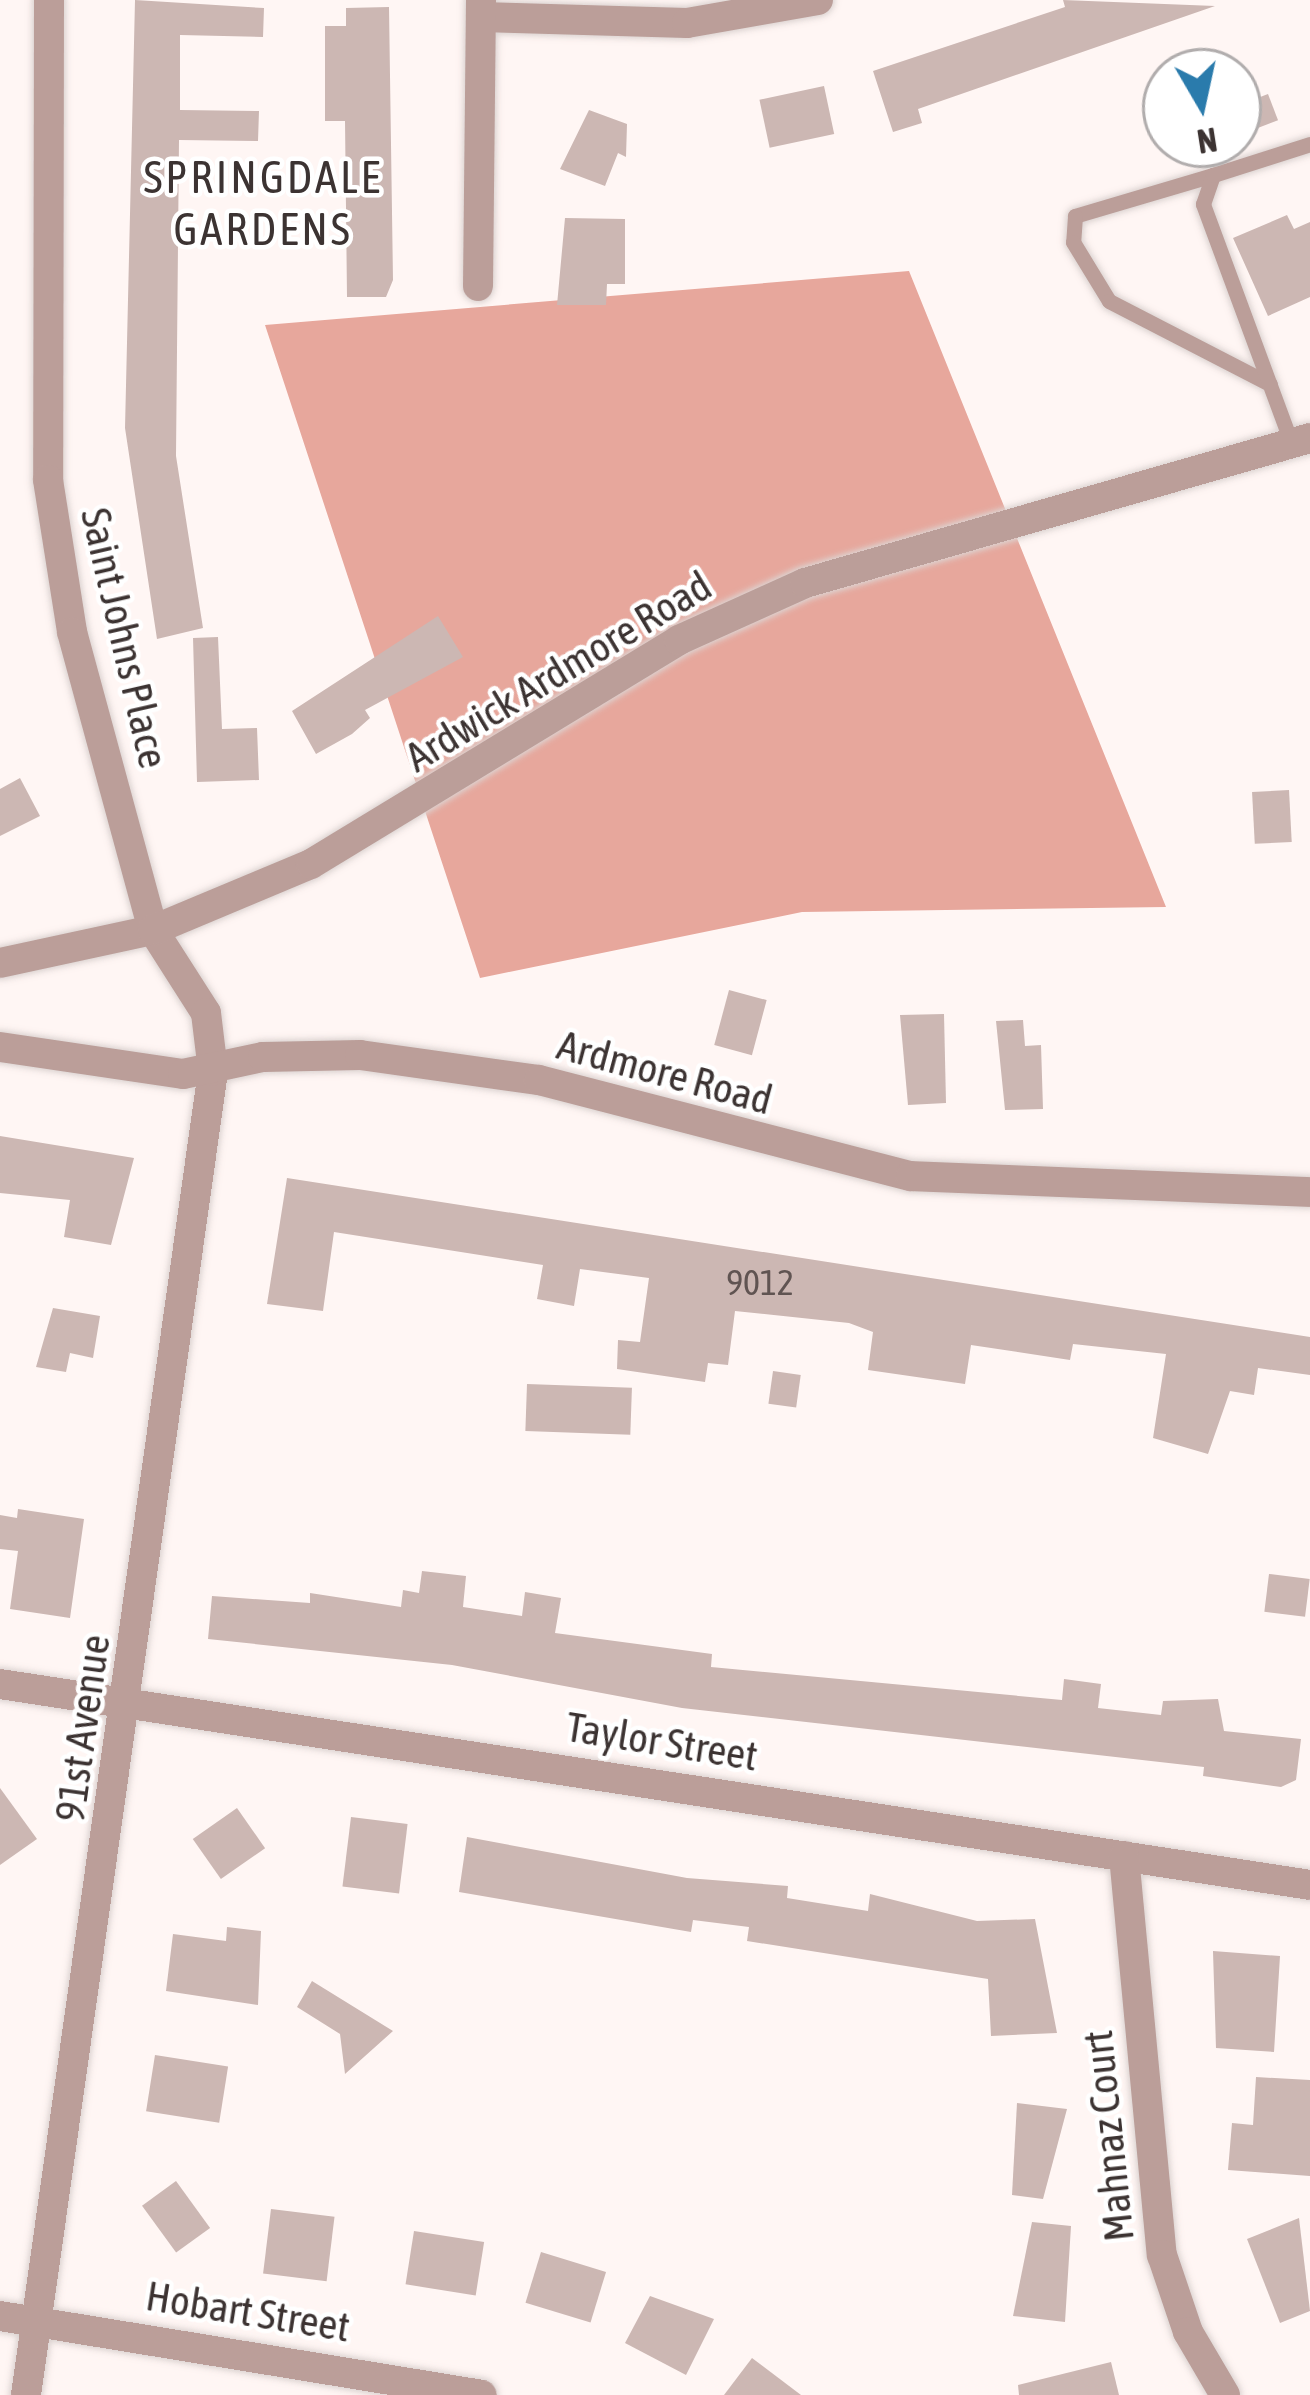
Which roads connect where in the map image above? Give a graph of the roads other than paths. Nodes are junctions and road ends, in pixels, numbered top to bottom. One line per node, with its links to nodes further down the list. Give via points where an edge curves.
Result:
1 (49, 0): 9 (street, Saint Johns Place, via 52,520 72,632)
2 (818, 0): 3 (street, via 687,23)
3 (481, 9): 6 (street)
4 (1310, 145): 5 (lane)
5 (1213, 175): 7 (lane, via 1203,204); 7 (lane, via 1075,216 1072,242 1109,301)
6 (478, 286)
7 (1270, 384): 8 (lane)
8 (1301, 440): 9 (street, Ardwick Ardmore Road, via 743,608 363,837)
9 (154, 930): 10 (street, Ardwick Ardmore Road); 12 (street, Saint Johns Place, via 206,1013)
10 (0, 963)
11 (0, 1047): 12 (street, Ardmore Road, via 115,1069)
12 (213, 1071): 13 (street, Ardmore Road, via 263,1057 360,1055 539,1079 911,1176); 15 (street, 91st Avenue)
13 (1310, 1192)
14 (0, 1684): 15 (street, Taylor Street)
15 (129, 1701): 16 (street, Taylor Street); 19 (street, 91st Avenue)
16 (1124, 1856): 17 (street, Taylor Street); 22 (street, Mahnaz Court, via 1162,2255 1188,2332)
17 (1310, 1885)
18 (0, 2316): 19 (street, Hobart Street)
19 (37, 2322): 20 (street, 91st Avenue); 21 (street, Hobart Street)
20 (26, 2395)
21 (482, 2395)
22 (1225, 2395)

